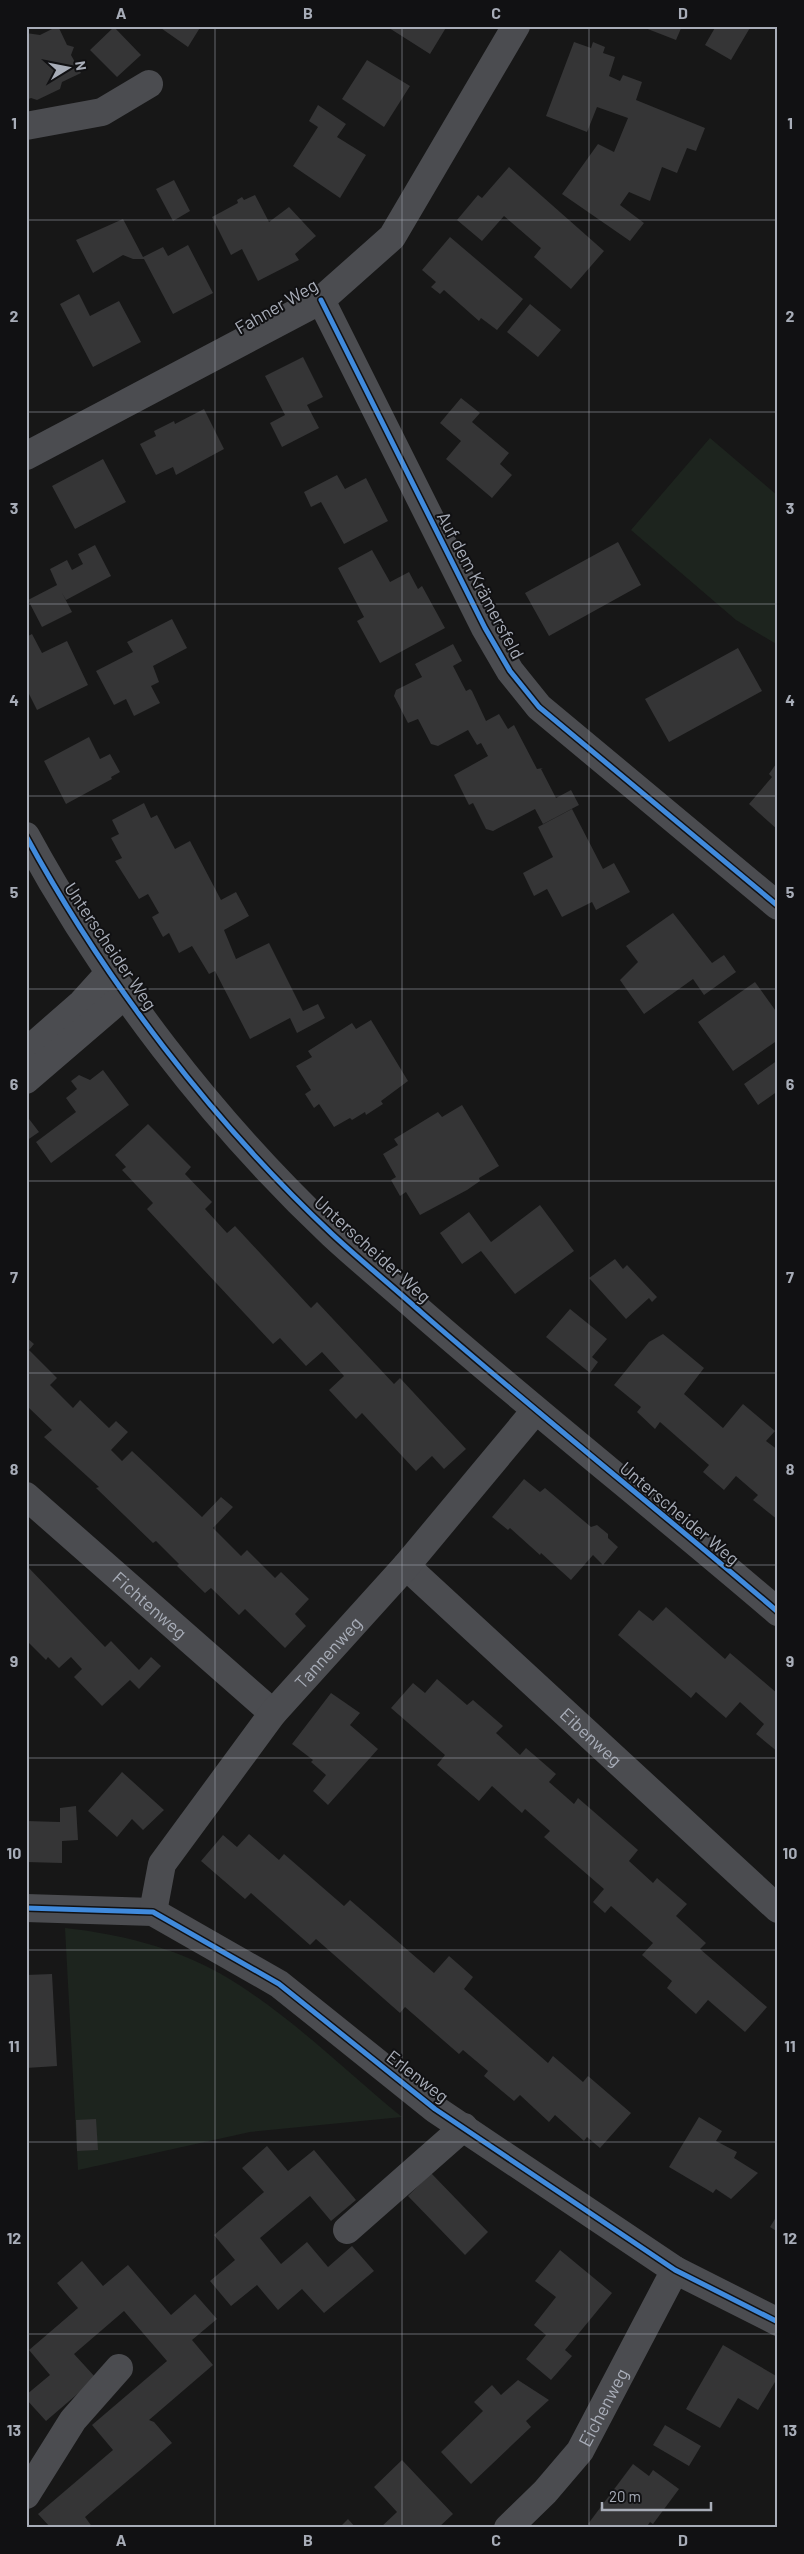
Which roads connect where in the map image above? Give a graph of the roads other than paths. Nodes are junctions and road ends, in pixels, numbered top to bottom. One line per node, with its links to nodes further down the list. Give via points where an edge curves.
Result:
1 (516, 26): 4 (street, Fahner Weg, via 392,236)
2 (149, 84): 3 (street, via 102,112)
3 (26, 126)
4 (321, 300): 5 (street, Fahner Weg); 7 (street, Auf dem Krämersfeld, via 485,628 510,671 539,707)
5 (26, 456)
6 (26, 836): 8 (street, Unterscheider Weg, via 58,894)
7 (778, 906)
8 (110, 972): 9 (street, Unterscheider Weg); 10 (street, via 82,1003)
9 (126, 994): 11 (street); 12 (street, Unterscheider Weg, via 166,1049 237,1135 331,1233)
10 (26, 1052)
11 (26, 1080)
12 (535, 1411): 14 (street, Tannenweg); 15 (street, Unterscheider Weg)
13 (26, 1496): 16 (street, Fichtenweg)
14 (406, 1566): 16 (street, Tannenweg); 18 (street, Eibenweg)
15 (778, 1612)
16 (273, 1713): 19 (street, Tannenweg, via 162,1864)
17 (26, 1908): 19 (street, Erlenweg)
18 (778, 1909)
19 (153, 1912): 20 (street, Erlenweg, via 279,1984 435,2109)
20 (464, 2127): 21 (street); 22 (street, Erlenweg)
21 (347, 2230)
22 (675, 2270): 23 (street, Erlenweg); 26 (street, Eichenweg, via 580,2451)
23 (776, 2317)
24 (119, 2368): 25 (street, via 73,2420)
25 (26, 2495)
26 (508, 2528)

